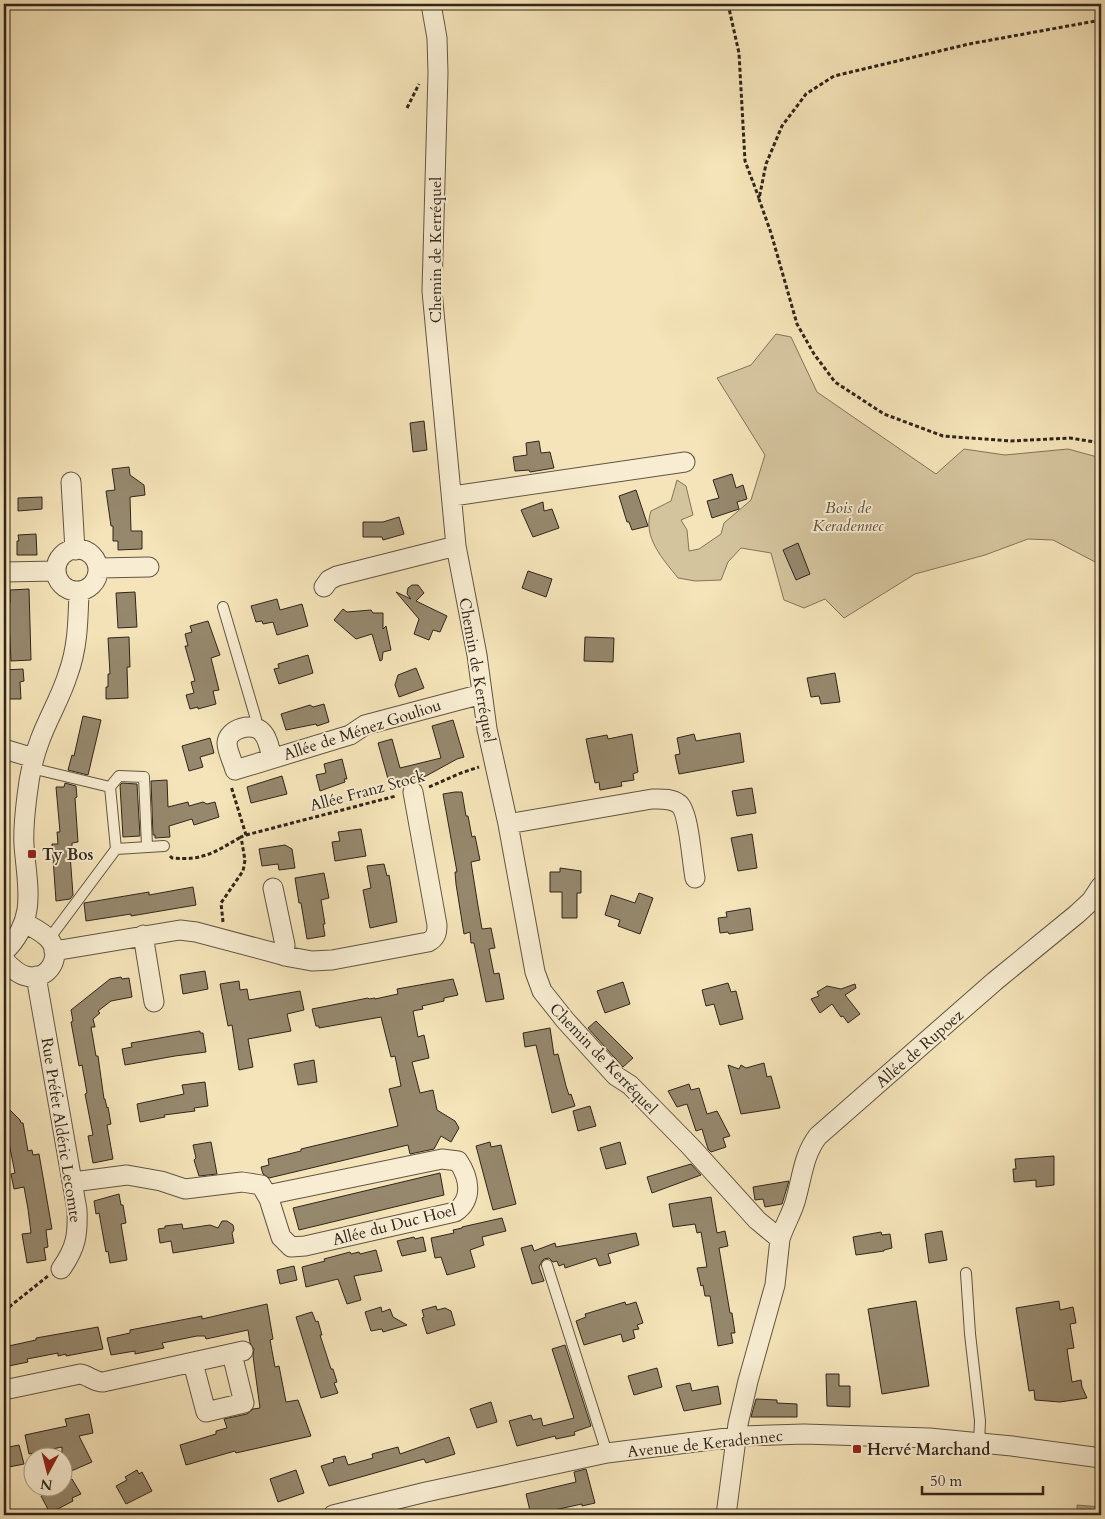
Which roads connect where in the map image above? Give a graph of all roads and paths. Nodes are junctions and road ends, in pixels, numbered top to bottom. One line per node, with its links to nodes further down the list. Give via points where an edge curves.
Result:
1 (431, 4): 8 (street, Chemin de Kerréquel, via 437,38 438,73 433,303)
2 (728, 4): 4 (path, via 739,53 745,161)
3 (1101, 20): 4 (path, via 969,44 834,76 806,94 782,126 766,164)
4 (759, 199): 5 (path, via 797,324 835,382 884,414 943,436 1011,441 1070,438)
5 (1101, 443)
6 (685, 462): 8 (street)
7 (70, 482): 10 (street)
8 (453, 496): 9 (street, Chemin de Kerréquel)
9 (456, 546): 15 (street, via 337,576); 18 (street, Chemin de Kerréquel)
10 (75, 550): 11 (street, via 87,552); 13 (street, via 63,554)
11 (98, 568): 12 (street); 16 (street, via 91,586)
12 (149, 568)
13 (56, 571): 14 (street); 16 (street, via 61,584)
14 (4, 572)
15 (324, 587)
16 (79, 591): 22 (street, via 73,658)
17 (224, 607): 19 (lane)
18 (482, 694): 21 (street, Allée de Ménez Gouliou, via 365,725 350,735); 23 (street, Chemin de Kerréquel)
19 (256, 728): 21 (street, Allée de Ménez Gouliou, via 261,730); 24 (street, via 236,730 228,739)
20 (4, 749): 22 (street)
21 (272, 758): 24 (street, Allée de Ménez Gouliou)
22 (32, 763): 25 (lane); 36 (street, via 24,828 29,890)
23 (494, 764): 26 (path, Allée Franz Stock, via 471,769); 27 (street, Chemin de Kerréquel)
24 (235, 770): 28 (path, via 230,780)
25 (110, 787): 30 (lane, via 119,776 144,777); 32 (lane)
26 (413, 792): 28 (path, Allée Franz Stock); 41 (street, via 437,925 435,938 332,960 306,961)
27 (508, 824): 33 (street, via 662,798 671,800 686,814); 47 (street, Chemin de Kerréquel, via 532,963 547,998 616,1076 630,1085 757,1220)
28 (246, 835): 29 (path, Allée Franz Stock)
29 (241, 837): 31 (path, Allée Franz Stock, via 193,860 172,858); 38 (path, via 244,866 221,903 224,927)
30 (147, 846): 31 (lane); 32 (lane)
31 (164, 846)
32 (116, 849): 39 (lane)
33 (694, 878)
34 (1101, 886): 47 (street, Allée de Rupoez, via 1077,914 818,1136 807,1156)
35 (274, 888): 41 (street, via 285,945)
36 (25, 923): 39 (street); 40 (street)
37 (142, 935): 38 (street, via 180,930); 39 (street); 44 (street)
38 (221, 939): 41 (street)
39 (52, 945): 43 (street, via 54,964 45,974)
40 (4, 952)
41 (284, 956)
42 (4, 960): 43 (street, via 24,976)
43 (36, 976): 45 (street, Rue Préfet Aldéric Lecomte)
44 (154, 1002)
45 (73, 1182): 46 (street, via 128,1175 184,1189 242,1182 260,1185); 49 (street, Rue Préfet Aldéric Lecomte, via 77,1233 72,1252)
46 (267, 1195): 46 (street, Allée du Duc Hoel, via 442,1159 458,1161 465,1170 468,1192 464,1206 456,1212 291,1247 280,1237)
47 (780, 1239): 54 (street, via 775,1285 748,1381)
48 (547, 1265): 56 (lane, Avenue de Keradennec)
49 (61, 1268): 51 (path)
50 (966, 1274): 55 (lane, via 980,1421)
51 (4, 1311)
52 (193, 1363): 52 (street, via 238,1353 244,1403 206,1412); 53 (street, via 103,1382 80,1374)
53 (4, 1390)
54 (737, 1436): 55 (street, Avenue de Keradennec, via 872,1436); 56 (street, Avenue de Keradennec); 59 (street)
55 (979, 1443): 57 (street, Avenue de Keradennec)
56 (607, 1453): 58 (street, Avenue de Keradennec)
57 (1101, 1458)
58 (333, 1515)
59 (726, 1515)

